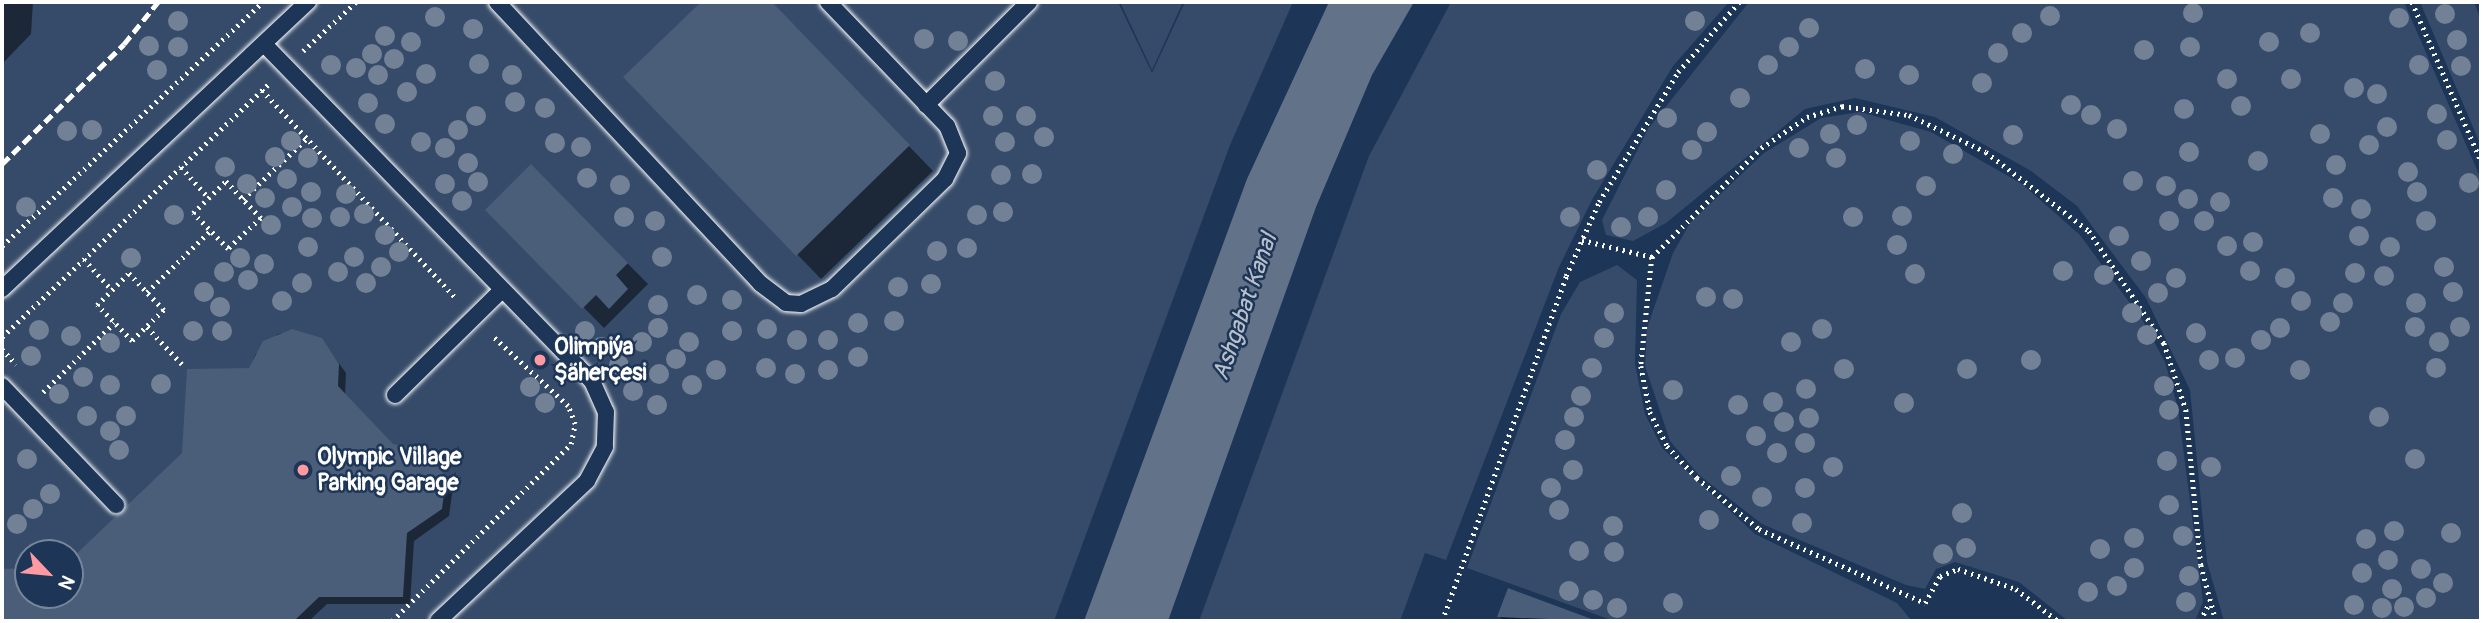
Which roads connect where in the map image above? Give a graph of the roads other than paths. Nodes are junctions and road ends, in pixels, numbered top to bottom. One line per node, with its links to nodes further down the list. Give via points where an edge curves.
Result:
1 (308, 2): 5 (lane)
2 (498, 2): 6 (lane, via 761,284 786,303 831,289 954,168 956,138)
3 (828, 2): 6 (lane)
4 (1029, 2): 6 (lane)
5 (264, 44): 7 (lane); 8 (lane)
6 (926, 105)
7 (2, 289)
8 (502, 290): 10 (lane); 12 (lane, via 592,381 606,412 606,439 587,481)
9 (2, 386): 11 (lane)
10 (395, 395)
11 (116, 505)
12 (438, 621)

